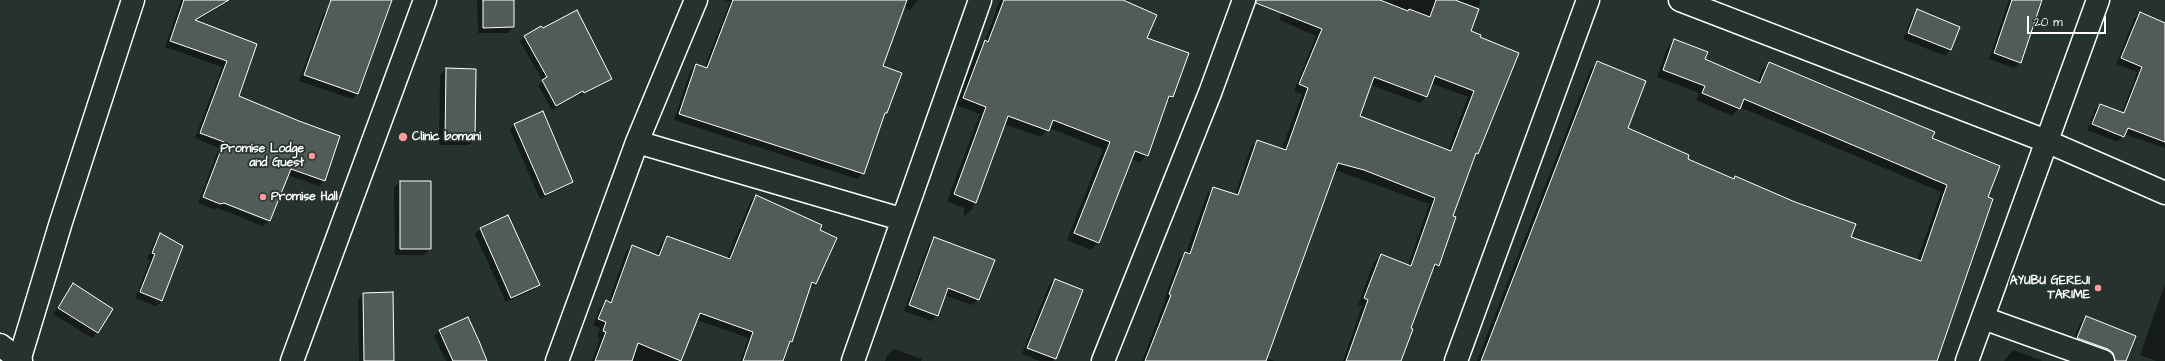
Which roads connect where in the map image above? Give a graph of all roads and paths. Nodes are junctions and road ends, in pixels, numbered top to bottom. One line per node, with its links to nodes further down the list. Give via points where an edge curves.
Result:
1 (134, 0): 15 (street, via 61,222)
2 (425, 0): 16 (street)
3 (696, 0): 10 (street)
4 (980, 0): 12 (street)
5 (1244, 0): 19 (street, via 1210,93)
6 (1588, 0): 20 (street)
7 (1680, 0): 9 (street)
8 (2098, 0): 9 (street)
9 (2046, 141): 11 (street); 13 (street)
10 (638, 142): 12 (street); 17 (street)
11 (2165, 193)
12 (901, 219): 18 (street)
13 (1982, 318): 21 (street); 22 (street)
14 (0, 345): 15 (street)
15 (20, 361)
16 (292, 361)
17 (557, 361)
18 (853, 361)
19 (1103, 361)
20 (1456, 361)
21 (1967, 361)
22 (2103, 361)

